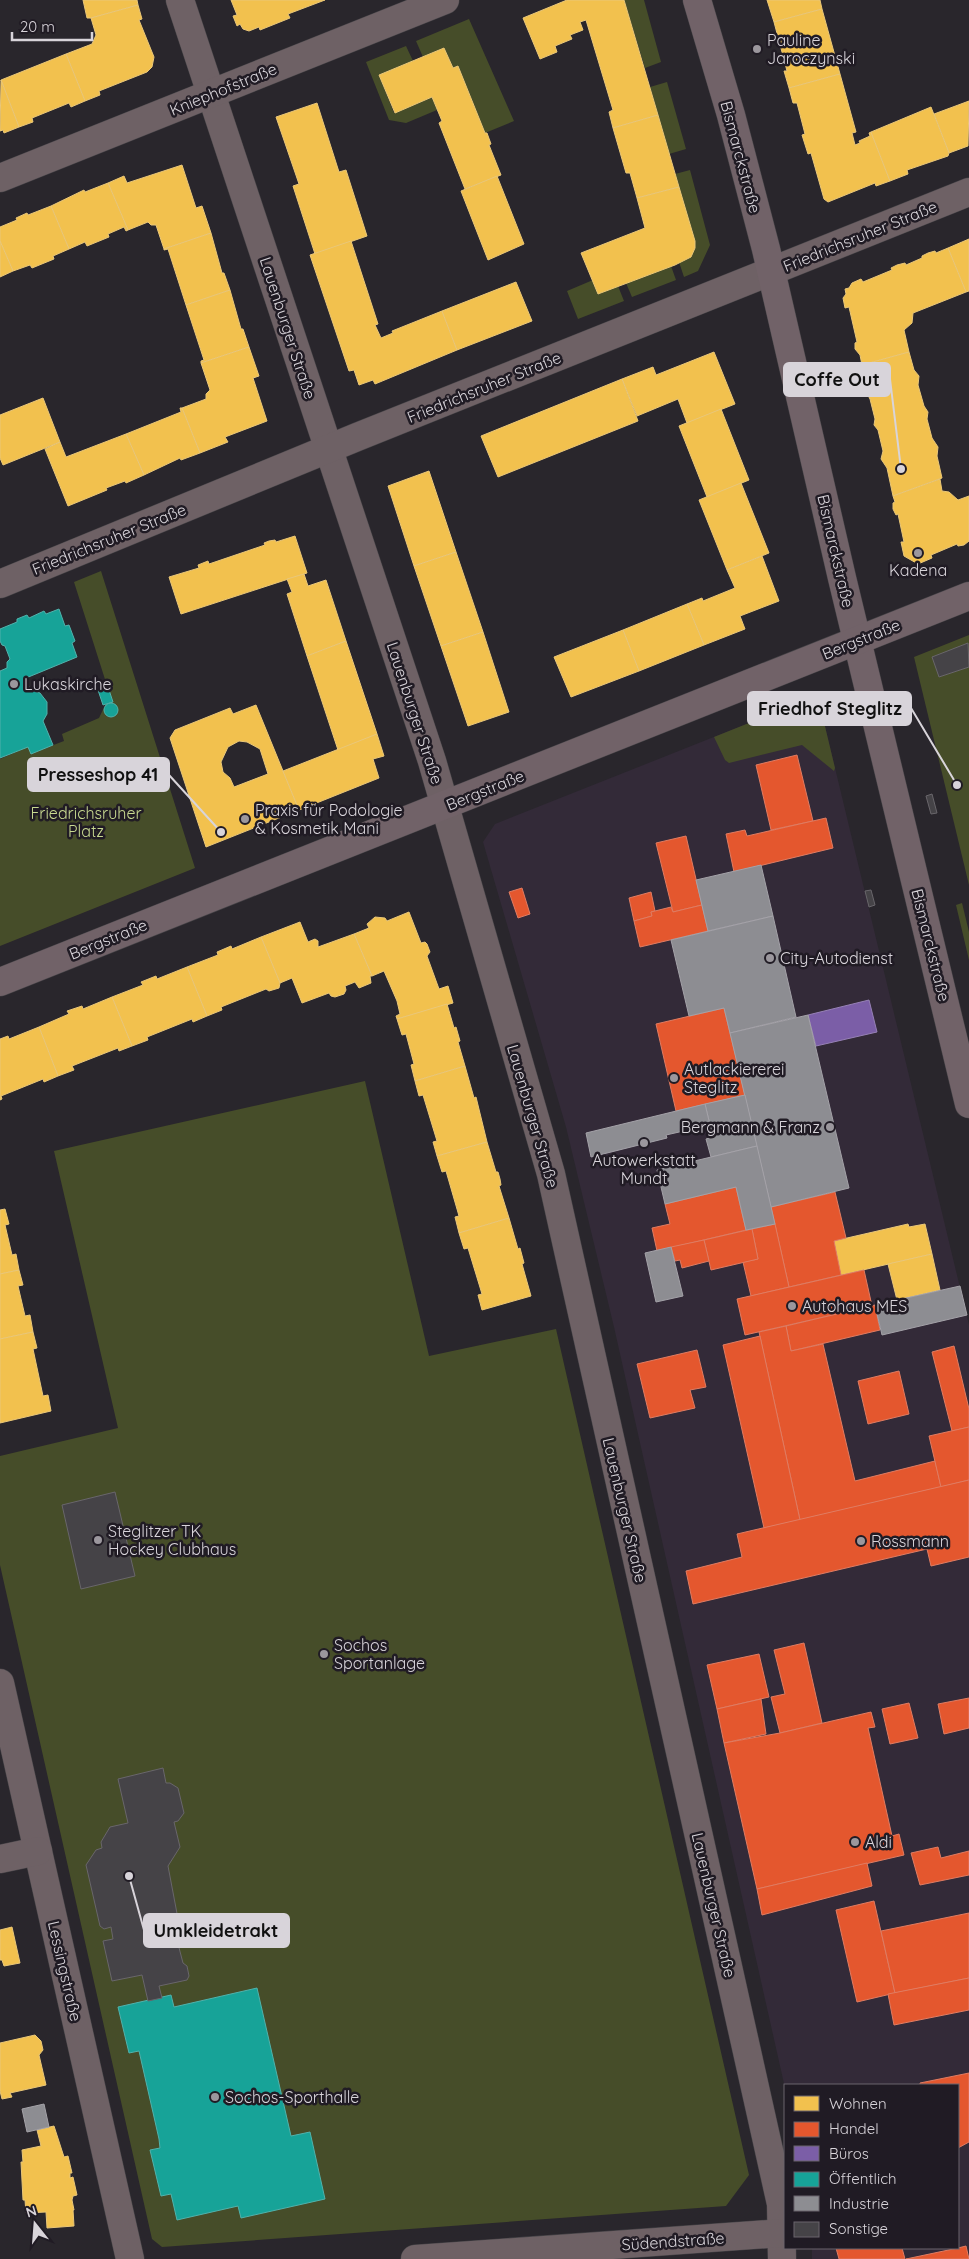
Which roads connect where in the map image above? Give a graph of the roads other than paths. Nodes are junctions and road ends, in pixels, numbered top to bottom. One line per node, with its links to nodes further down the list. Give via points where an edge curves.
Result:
1 (180, 0): 4 (street, Lauenburger Straße)
2 (445, 0): 4 (street, Kniephofstraße)
3 (697, 0): 7 (street, Bismarckstraße)
4 (210, 94): 5 (street, Kniephofstraße); 8 (street, Lauenburger Straße)
5 (0, 178)
6 (969, 192): 7 (street, Friedrichsruher Straße)
7 (771, 272): 8 (street, Friedrichsruher Straße); 11 (street, Bismarckstraße)
8 (328, 450): 9 (street, Friedrichsruher Straße); 12 (street, Lauenburger Straße)
9 (0, 584)
10 (969, 596): 11 (street, Bergstraße)
11 (857, 641): 12 (street, Bergstraße); 14 (street, Bismarckstraße)
12 (445, 806): 13 (street, Bergstraße); 18 (street, Lauenburger Straße, via 551,1174 778,2189)
13 (0, 982)
14 (969, 1104)
15 (0, 1683): 16 (street, Lessingstraße)
16 (38, 1851): 17 (street); 19 (street, Lessingstraße)
17 (0, 1859)
18 (782, 2246): 20 (street, Südendstraße)
19 (130, 2259)
20 (415, 2259)

